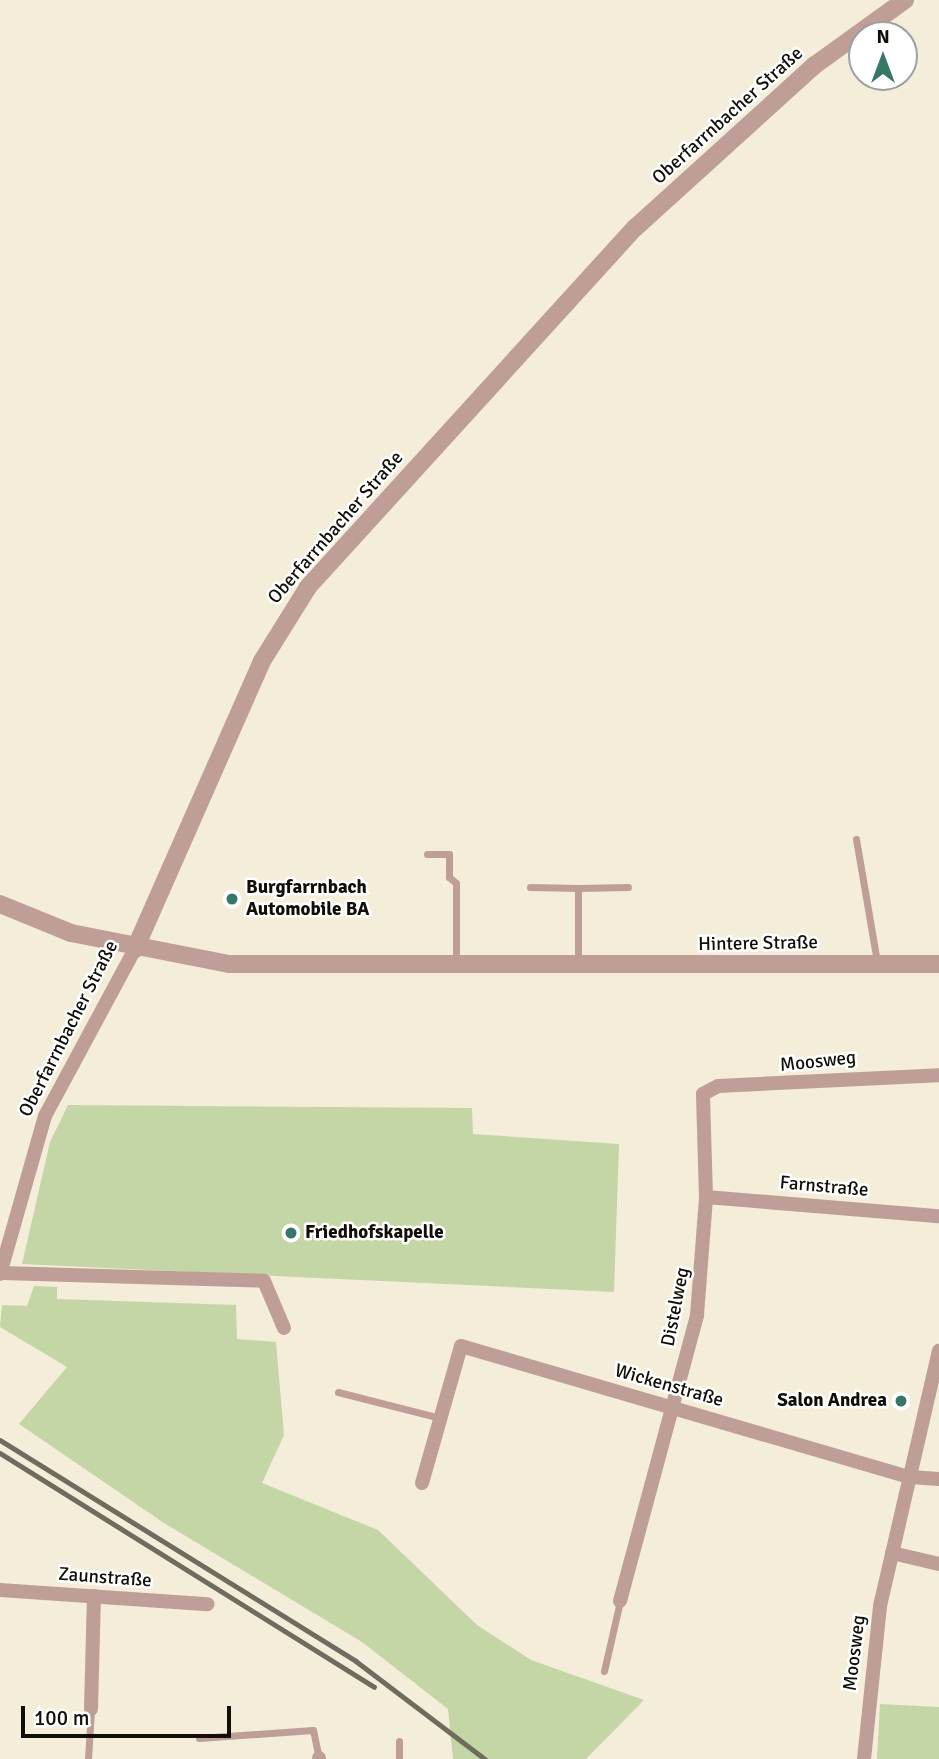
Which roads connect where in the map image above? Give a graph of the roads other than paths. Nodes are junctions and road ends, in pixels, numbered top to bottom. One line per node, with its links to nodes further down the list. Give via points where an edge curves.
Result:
1 (905, 0): 8 (street, Oberfarrnbacher Straße, via 815,65 635,229 308,587 262,661)
2 (856, 839): 9 (lane)
3 (427, 854): 11 (lane, via 449,854 449,877 456,883)
4 (530, 887): 6 (lane)
5 (628, 887): 6 (lane)
6 (578, 888): 12 (lane)
7 (0, 904): 8 (street, Hintere Straße, via 71,933)
8 (135, 949): 11 (street, Hintere Straße, via 229,964); 17 (street, Oberfarrnbacher Straße, via 45,1116)
9 (877, 964): 10 (street, Hintere Straße); 12 (street, Hintere Straße)
10 (939, 964)
11 (456, 966): 12 (street, Hintere Straße)
12 (578, 966)
13 (939, 1074): 14 (street, Moosweg, via 718,1086)
14 (703, 1094): 15 (street, Distelweg)
15 (706, 1197): 16 (street, Farnstraße); 21 (street, Distelweg, via 697,1315)
16 (939, 1216)
17 (1, 1273): 18 (street, Oberfarrnbacher Straße, via 264,1281)
18 (284, 1328)
19 (939, 1351): 23 (street, Moosweg)
20 (338, 1392): 22 (lane)
21 (673, 1407): 22 (street, Wickenstraße, via 461,1346); 23 (street, Wickenstraße); 30 (street, Distelweg)
22 (440, 1418): 25 (street, Wickenstraße)
23 (910, 1477): 24 (street, Wickenstraße); 26 (street, Moosweg)
24 (939, 1479)
25 (422, 1483)
26 (892, 1553): 27 (street); 39 (street, Moosweg)
27 (939, 1564)
28 (0, 1590): 29 (street, Zaunstraße)
29 (94, 1597): 31 (street, Zaunstraße); 33 (street)
30 (620, 1601): 32 (lane)
31 (208, 1604)
32 (604, 1671)
33 (91, 1709): 36 (lane)
34 (199, 1738): 37 (lane, via 313,1730)
35 (399, 1741): 38 (lane)
36 (88, 1759)
37 (319, 1759)
38 (399, 1759)
39 (864, 1759)

